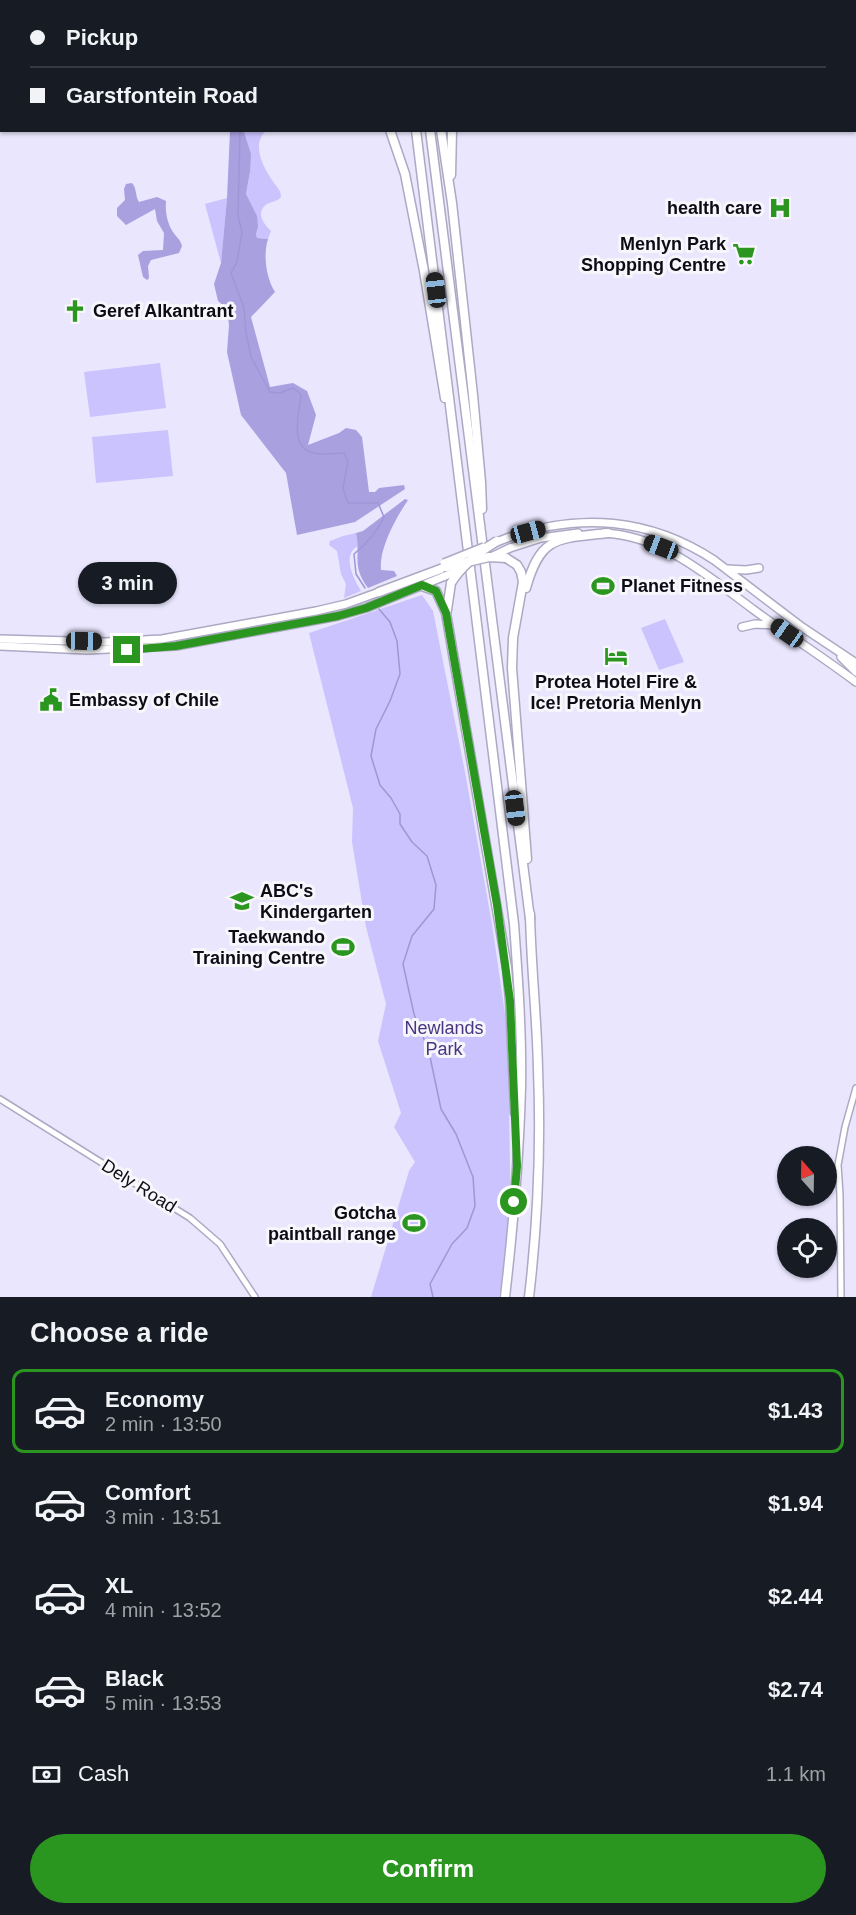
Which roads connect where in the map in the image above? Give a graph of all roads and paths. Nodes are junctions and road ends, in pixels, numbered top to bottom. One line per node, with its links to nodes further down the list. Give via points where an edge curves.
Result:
1 (391, 132): 7 (highway, via 405,174)
2 (416, 132): 7 (highway)
3 (430, 132): 9 (highway)
4 (441, 132): 6 (highway)
5 (452, 132): 6 (highway)
6 (452, 203): 9 (highway, via 480,463)
7 (452, 424): 32 (highway, via 514,924 521,1087)
8 (608, 534): 11 (main road, bridge, via 541,538); 20 (highway, via 565,538 546,548 534,562); 21 (main road, via 647,542 672,553)
9 (480, 535): 29 (highway)
10 (497, 541): 12 (highway, bridge); 15 (main road, bridge, via 556,525 625,524 685,543); 16 (main road, bridge)
11 (489, 557): 12 (highway, bridge); 14 (main road, bridge); 20 (highway, bridge, via 506,558 517,565 522,576)
12 (468, 561): 14 (highway, bridge); 16 (highway, bridge)
13 (759, 568): 15 (main road)
14 (460, 569): 16 (highway, bridge)
15 (727, 569): 25 (main road)
16 (446, 572): 17 (main road); 18 (highway); 19 (highway)
17 (422, 585): 19 (highway, via 436,591); 24 (main road, via 338,616 167,648)
18 (379, 592): 23 (main road, via 316,611 162,639)
19 (446, 613): 32 (highway, via 507,968)
20 (516, 621): 29 (highway, via 512,668)
21 (775, 625): 22 (main road); 28 (main road)
22 (742, 627)
23 (0, 639)
24 (0, 646)
25 (835, 651): 26 (main road); 27 (main road)
26 (856, 663)
27 (856, 672)
28 (856, 682)
29 (530, 919): 35 (highway, via 540,1157)
30 (856, 1088): 36 (street, via 838,1165)
31 (0, 1100): 33 (street, Dely Road, via 190,1218 219,1244)
32 (517, 1166): 34 (highway)
33 (255, 1297)
34 (505, 1297)
35 (529, 1297)
36 (841, 1297)

